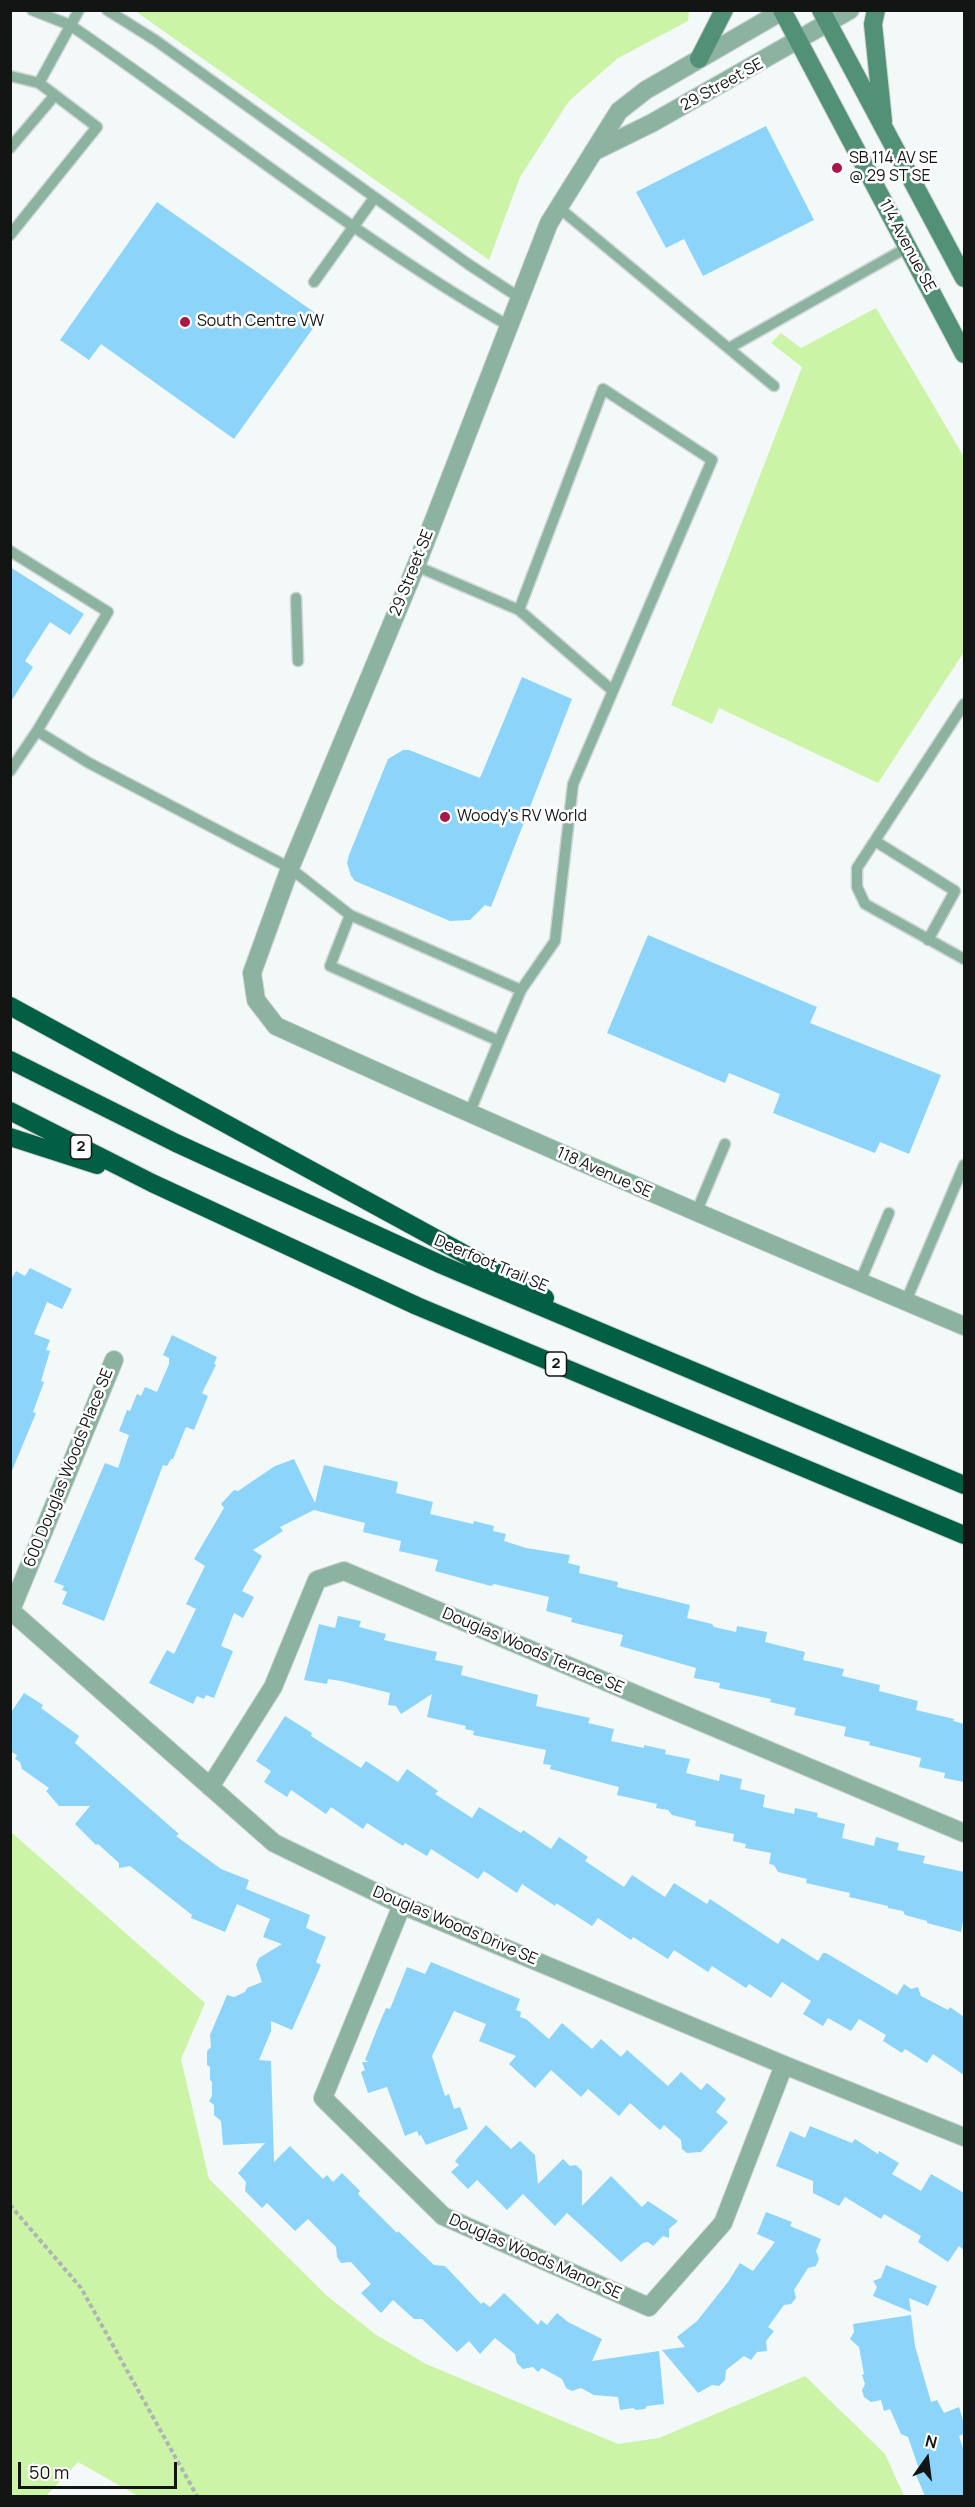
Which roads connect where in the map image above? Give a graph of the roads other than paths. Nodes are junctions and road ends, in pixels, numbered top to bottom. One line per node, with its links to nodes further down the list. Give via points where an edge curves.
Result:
1 (32, 10): 9 (lane)
2 (79, 10): 9 (lane)
3 (107, 10): 18 (lane, via 155,40)
4 (723, 10): 11 (main road)
5 (850, 10): 8 (street, 29 Street SE)
6 (876, 10): 15 (main road, via 873,24)
7 (783, 11): 10 (main road, 114 Avenue SE); 11 (street, 29 Street SE)
8 (824, 16): 10 (street, 29 Street SE); 15 (main road)
9 (70, 25): 13 (lane); 20 (lane)
10 (799, 41): 17 (street, 29 Street SE); 22 (main road, 114 Avenue SE)
11 (699, 59): 17 (street, 29 Street SE, via 619,111)
12 (10, 76): 13 (lane)
13 (39, 83): 14 (lane)
14 (55, 95): 16 (lane); 21 (lane, via 96,127)
15 (883, 129): 23 (main road)
16 (10, 148)
17 (591, 153): 19 (street, 29 Street SE)
18 (374, 198): 20 (lane); 25 (lane)
19 (558, 207): 25 (street, 29 Street SE); 27 (lane)
20 (353, 225): 24 (lane); 26 (lane)
21 (10, 235)
22 (908, 247): 27 (lane); 28 (main road, 114 Avenue SE)
23 (964, 278)
24 (314, 282)
25 (520, 298): 26 (street, 29 Street SE)
26 (509, 326): 31 (street, 29 Street SE)
27 (729, 348): 29 (lane)
28 (964, 354)
29 (774, 386)
30 (10, 551): 37 (lane, via 108,612)
31 (416, 566): 33 (lane); 40 (street, 29 Street SE)
32 (296, 598): 34 (lane)
33 (519, 610): 35 (lane); 35 (lane, via 603,389 712,460)
34 (298, 661)
35 (613, 691): 44 (lane, via 573,784 555,940)
36 (964, 704): 39 (lane)
37 (37, 731): 38 (lane); 40 (lane, via 89,763)
38 (10, 771)
39 (874, 842): 42 (lane, via 857,868 857,887 865,904); 42 (lane, via 955,891)
40 (290, 867): 41 (lane); 45 (street, 29 Street SE, via 252,973)
41 (350, 915): 44 (lane); 47 (lane, via 330,966)
42 (928, 940): 43 (lane)
43 (964, 958)
44 (521, 990): 47 (lane)
45 (256, 1000): 50 (street, 118 Avenue SE, via 276,1026)
46 (10, 1006): 60 (highway)
47 (499, 1041): 50 (lane)
48 (10, 1060): 60 (highway, Deerfoot Trail SE, via 208,1157)
49 (10, 1112): 54 (highway, 2)
50 (470, 1114): 55 (street, 118 Avenue SE)
51 (10, 1137): 54 (highway)
52 (725, 1144): 55 (lane)
53 (964, 1165): 58 (lane)
54 (152, 1183): 63 (highway, 2, via 417,1306)
55 (696, 1213): 57 (street, 118 Avenue SE)
56 (889, 1213): 57 (lane)
57 (860, 1282): 58 (street, 118 Avenue SE)
58 (906, 1301): 59 (street, 118 Avenue SE)
59 (964, 1326)
60 (647, 1353): 62 (highway, Deerfoot Trail SE)
61 (114, 1360): 64 (street, 600 Douglas Woods Place SE)
62 (964, 1485)
63 (964, 1535)
64 (11, 1610): 65 (street, Douglas Woods Drive SE)
65 (210, 1787): 66 (street, Douglas Woods Terrace SE, via 273,1687 317,1580 344,1571); 67 (street, Douglas Woods Drive SE, via 274,1844)
66 (964, 1833)
67 (402, 1905): 68 (street, Douglas Woods Drive SE); 68 (street, Douglas Woods Manor SE, via 323,2098 443,2216 649,2307 723,2223)
68 (784, 2065): 69 (street, Douglas Woods Drive SE)
69 (964, 2137)

